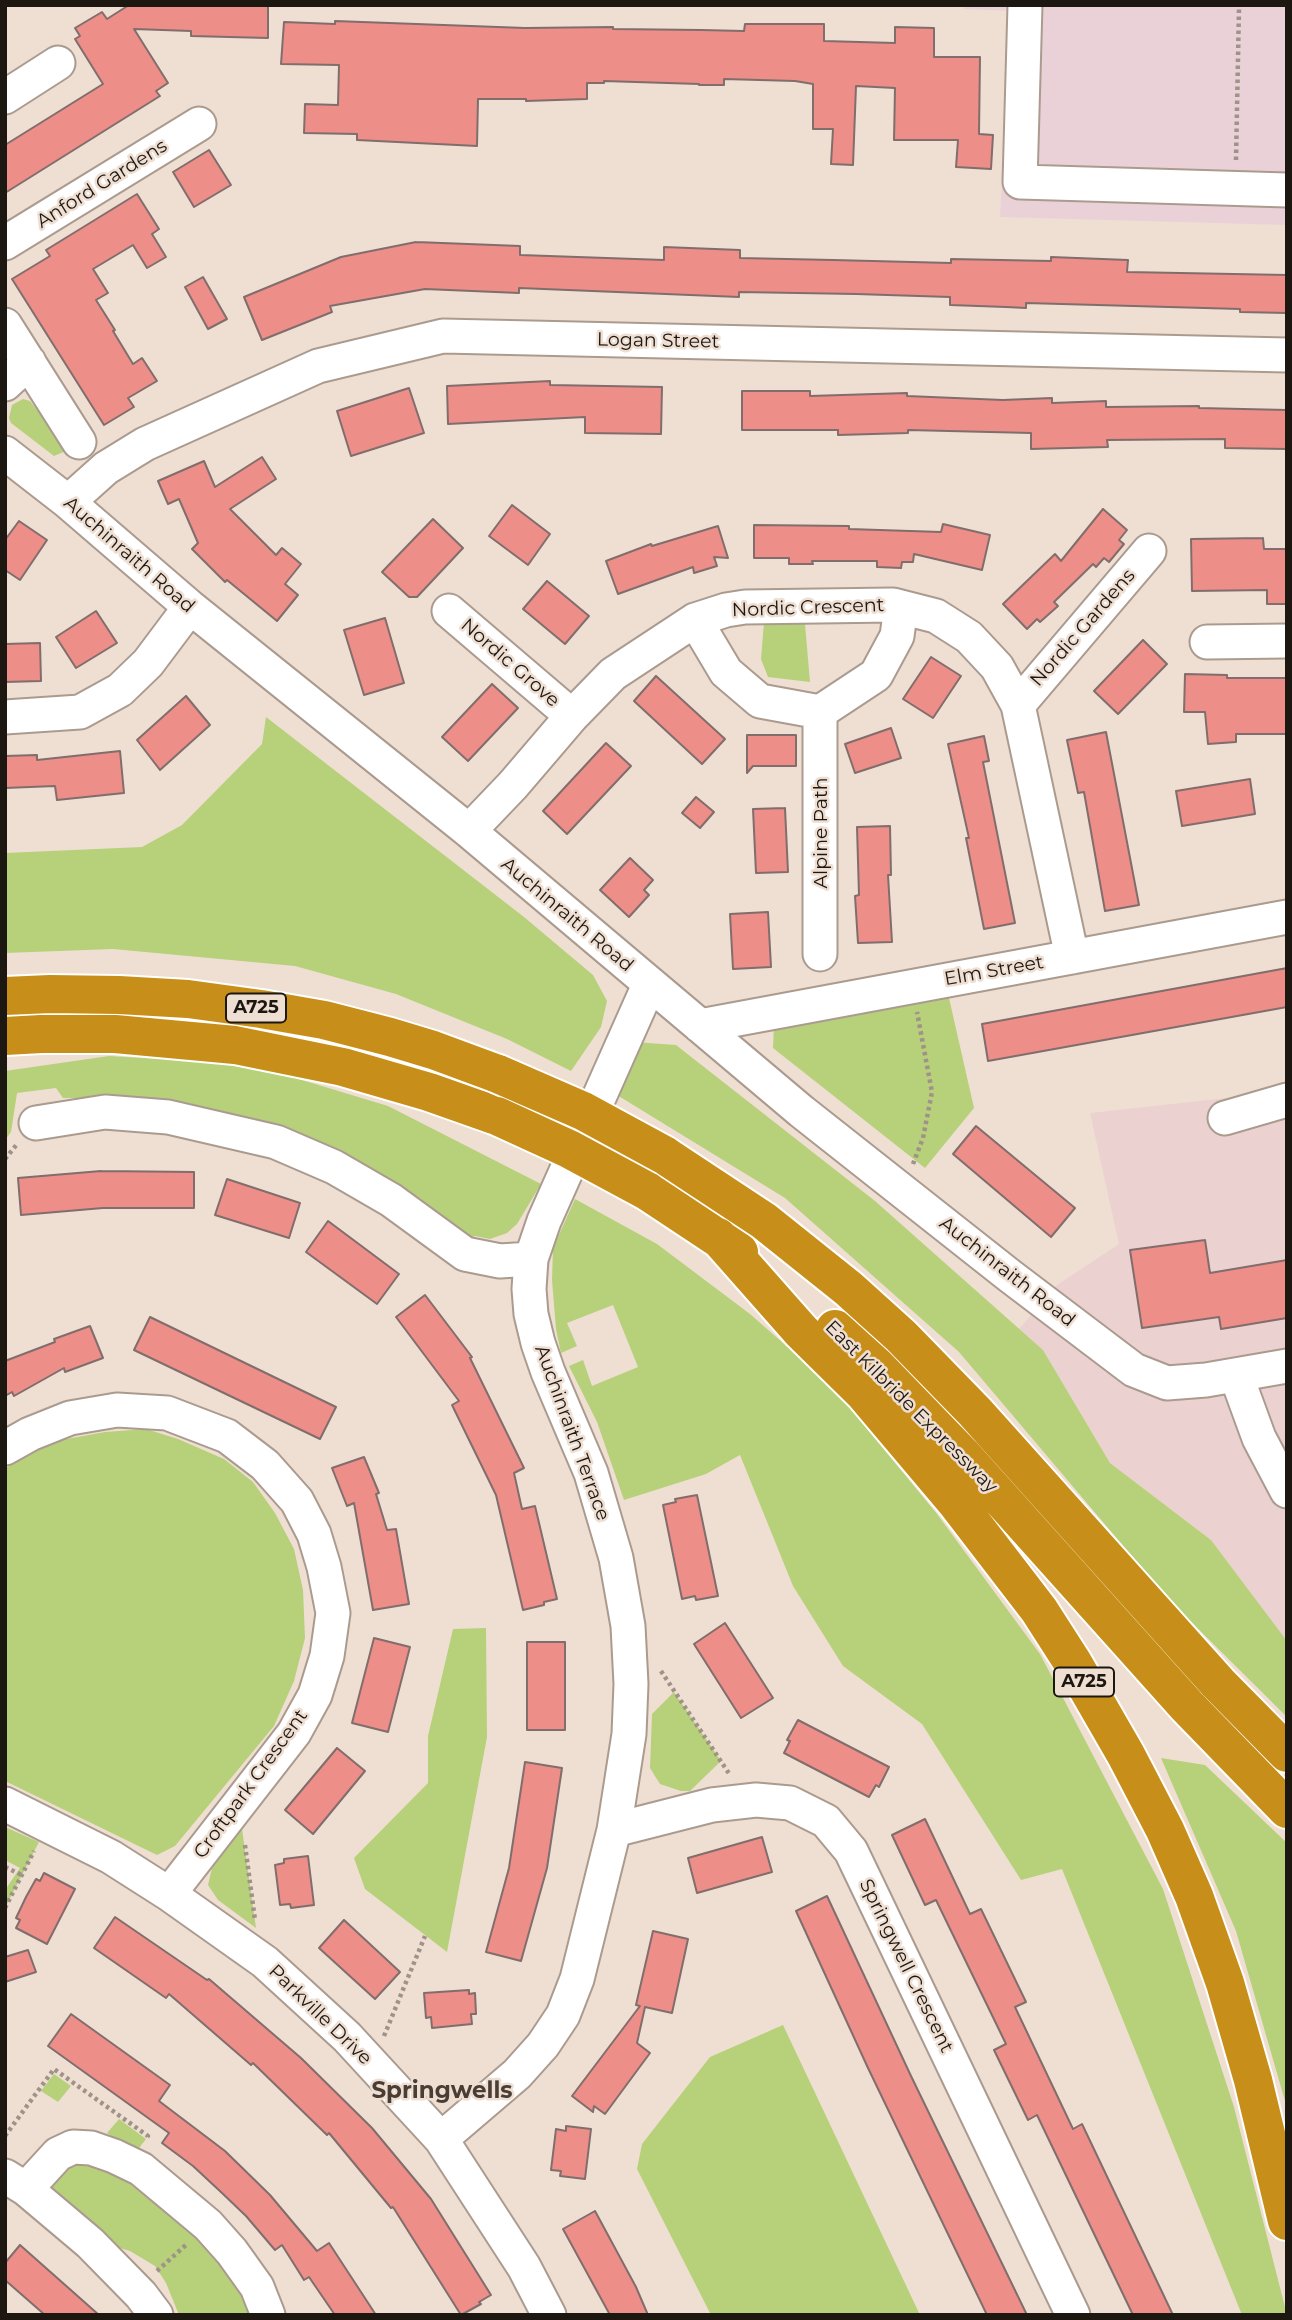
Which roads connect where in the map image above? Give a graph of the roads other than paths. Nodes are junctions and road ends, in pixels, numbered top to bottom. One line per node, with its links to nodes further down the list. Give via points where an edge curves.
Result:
1 (1025, 5): 5 (street, via 1020,182)
2 (58, 63): 3 (street)
3 (5, 97)
4 (199, 124): 6 (street, Anford Gardens)
5 (1287, 190)
6 (5, 243)
7 (5, 325): 9 (street)
8 (1287, 355): 13 (street, Logan Street, via 443,336 318,366 145,444 106,468)
9 (29, 362): 10 (street); 11 (street)
10 (5, 384)
11 (79, 442)
12 (5, 453): 13 (street, Auchinraith Road)
13 (68, 502): 15 (street, Auchinraith Road)
14 (1149, 551): 21 (street, Nordic Gardens)
15 (190, 607): 24 (street, via 148,663 120,690 80,712); 25 (street, Auchinraith Road)
16 (901, 607): 18 (street, Nordic Crescent, via 745,607); 21 (street, Nordic Crescent, via 936,616 968,637 998,667); 22 (street, via 897,636 876,675)
17 (449, 611): 23 (street, Nordic Grove)
18 (695, 620): 22 (street, via 726,672 760,701); 23 (street, Nordic Crescent, via 613,674)
19 (1287, 641): 20 (street)
20 (1207, 642)
21 (1018, 705): 28 (street, Nordic Crescent)
22 (820, 712): 27 (street, Alpine Path)
23 (572, 716): 25 (street, Nordic Crescent)
24 (5, 717)
25 (469, 831): 29 (street, Auchinraith Road)
26 (1287, 917): 28 (street, Elm Street)
27 (820, 954)
28 (1072, 957): 31 (street, Elm Street)
29 (649, 985): 31 (street, Auchinraith Road); 37 (street, Auchinraith Terrace)
30 (5, 996): 42 (highway, East Kilbride Expressway / A725, bridge, via 188,999 324,1020 433,1050 498,1074 583,1111 664,1155 764,1220 901,1336)
31 (700, 1026): 39 (street, Auchinraith Road, via 902,1191 1135,1370 1167,1383)
32 (5, 1036): 36 (highway, East Kilbride Expressway / A725, bridge, via 115,1034 235,1045 343,1067 497,1116 647,1191)
33 (1287, 1100): 34 (street)
34 (1225, 1118)
35 (36, 1123): 37 (street, via 105,1112 168,1116 276,1142 334,1167 391,1200 465,1254 500,1261)
36 (718, 1237): 44 (highway, East Kilbride Expressway / A725, via 825,1319 875,1365); 49 (highway, A725, via 801,1331 864,1393 956,1502 1039,1610 1093,1697 1159,1819 1194,1896 1253,2080)
37 (531, 1259): 45 (street, Auchinraith Terrace, via 531,1314 538,1343 591,1473 616,1558 628,1626 629,1734)
38 (1287, 1366): 39 (street, Auchinraith Road)
39 (1236, 1375): 41 (street, via 1259,1438)
40 (5, 1448): 46 (street, Croftpark Crescent, via 70,1418 117,1410 167,1413 227,1436 265,1465 297,1501 314,1534 333,1613 315,1695 294,1733)
41 (1287, 1491)
42 (1287, 1753)
43 (5, 1804): 46 (street, Parkville Drive, via 111,1857)
44 (1287, 1809)
45 (614, 1830): 47 (street, Auchinraith Terrace, via 577,1979 563,2015 517,2074); 53 (street, Springwell Crescent, via 712,1805 756,1800 790,1803 826,1821 851,1852)
46 (169, 1894): 47 (street, Parkville Drive, via 260,1959 347,2037)
47 (441, 2139): 52 (street, Parkville Drive, via 524,2267)
48 (15, 2183): 50 (street, via 90,2244); 51 (street, via 73,2147 91,2148 128,2163 208,2225 257,2287)
49 (1287, 2221)
50 (146, 2302)
51 (268, 2315)
52 (549, 2315)
53 (1073, 2315)

